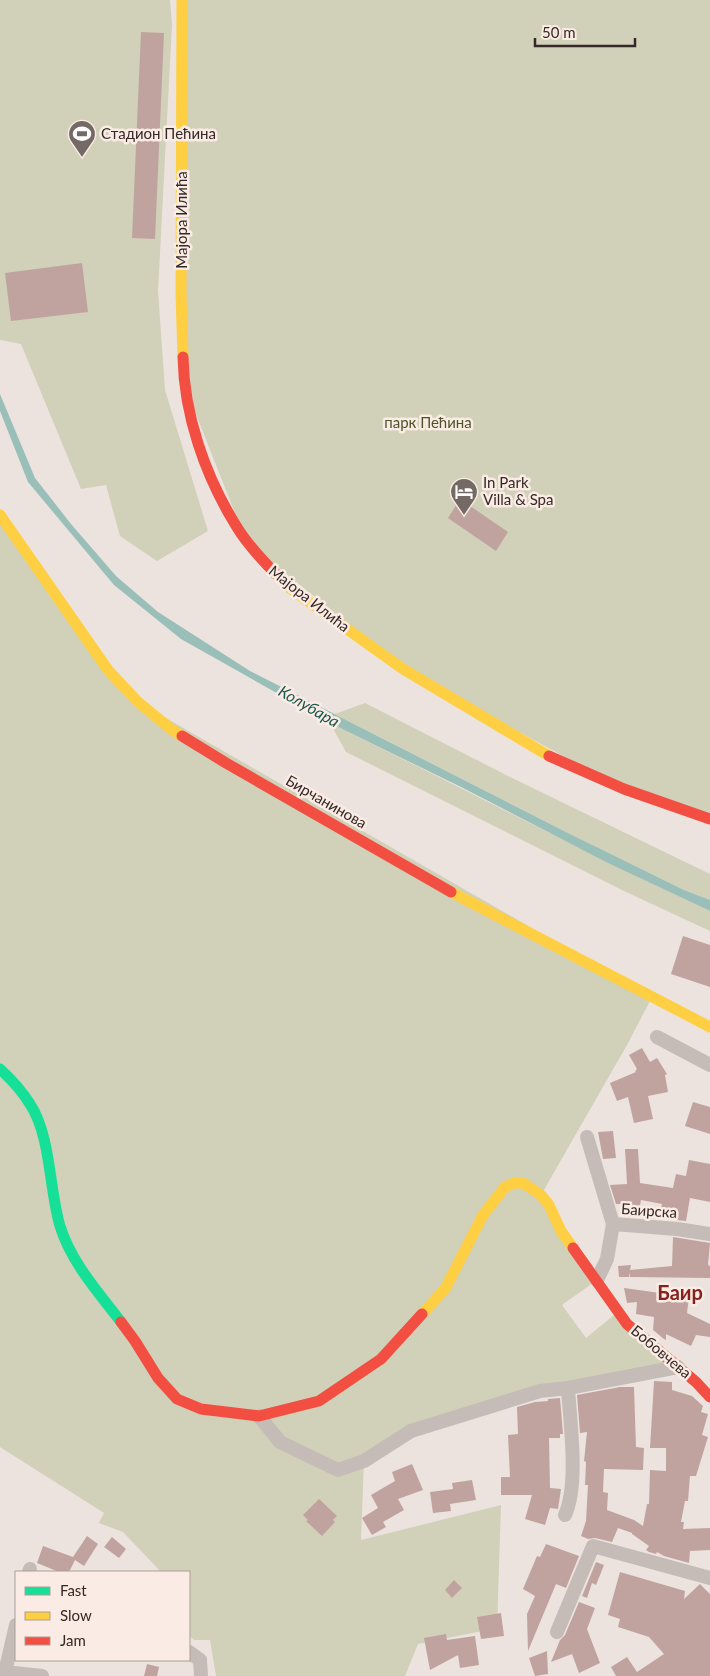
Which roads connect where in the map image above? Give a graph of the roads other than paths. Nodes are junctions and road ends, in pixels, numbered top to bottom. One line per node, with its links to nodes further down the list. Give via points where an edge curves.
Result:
1 (182, 0): 3 (main road, Мајора Илића, via 183,370 197,441 235,525 256,555 291,589 403,669 548,756 624,789)
2 (0, 515): 4 (main road, Бирчанинова, via 108,670 138,702 171,729 417,874)
3 (710, 819)
4 (710, 1026)
5 (657, 1038): 6 (street)
6 (710, 1065)
7 (0, 1069): 15 (main road, via 31,1105 44,1140 60,1226 74,1259 135,1341 158,1378 177,1399 201,1409)
8 (587, 1137): 9 (street)
9 (613, 1224): 10 (street, Баирска); 11 (street, Баирска, via 607,1259)
10 (710, 1234)
11 (597, 1280): 12 (main road, Бобовчева, via 627,1324); 15 (main road, Бобовчева, via 561,1230 541,1195 523,1183 505,1186 483,1215 445,1289 381,1359 320,1401)
12 (678, 1367): 13 (street); 14 (main road, Бобовчева)
13 (568, 1388): 15 (street, via 540,1391 411,1431 364,1461 338,1470 280,1442); 16 (street, via 573,1479)
14 (710, 1397)
15 (259, 1416)
16 (565, 1515)
17 (710, 1578): 19 (street, via 593,1546)
18 (15, 1629): 21 (street)
19 (557, 1632)
20 (190, 1653): 23 (street, via 200,1660)
21 (2, 1673): 22 (street)
22 (42, 1676)
23 (201, 1676)

